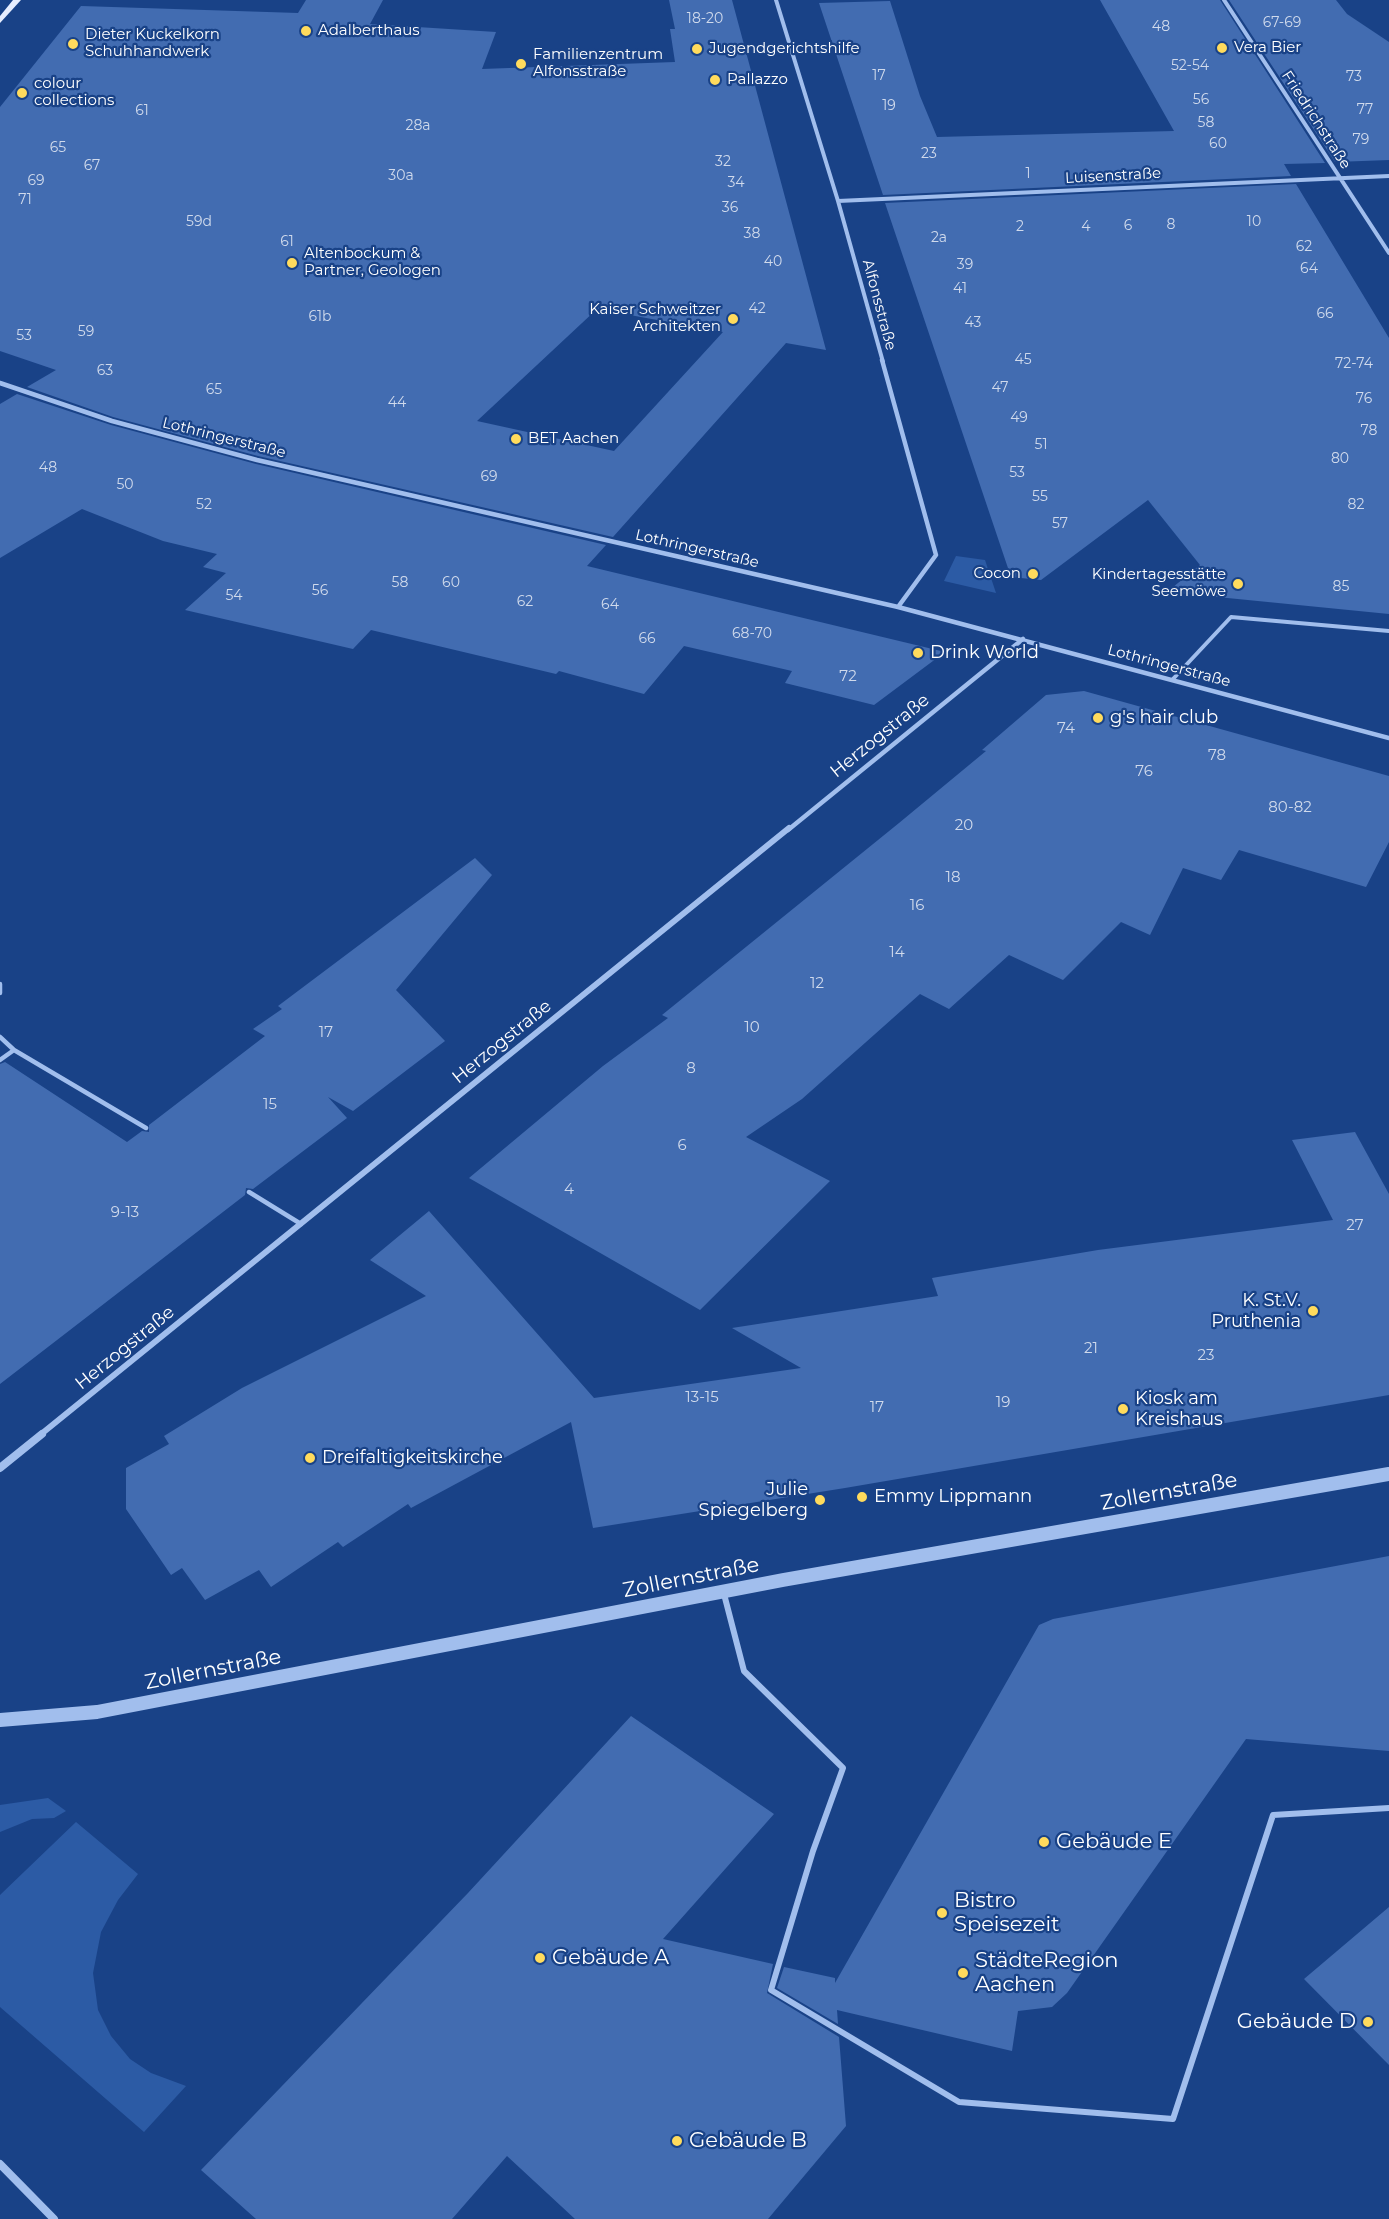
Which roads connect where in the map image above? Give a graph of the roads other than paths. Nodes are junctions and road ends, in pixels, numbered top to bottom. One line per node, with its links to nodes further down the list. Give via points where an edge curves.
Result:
1 (17, 0): 4 (main road)
2 (776, 0): 7 (street, Alfonsstraße)
3 (1224, 0): 6 (street, Friedrichstraße)
4 (0, 21)
5 (1389, 176): 6 (street, Luisenstraße)
6 (1340, 178): 7 (street, Luisenstraße); 8 (street, Friedrichstraße)
7 (838, 201): 10 (street, Alfonsstraße, via 936,555)
8 (1389, 253)
9 (0, 383): 10 (street, Lothringerstraße, via 112,421 257,460)
10 (898, 607): 12 (street, Lothringerstraße)
11 (1389, 631): 13 (lane, via 1231,617)
12 (1023, 639): 13 (street, Lothringerstraße); 22 (street, Herzogstraße)
13 (1173, 679): 14 (street, Lothringerstraße)
14 (1389, 738)
15 (0, 984): 16 (lane)
16 (0, 993)
17 (0, 1037): 18 (lane)
18 (14, 1050): 19 (lane); 20 (lane)
19 (0, 1060)
20 (146, 1128)
21 (249, 1192): 22 (lane)
22 (301, 1224): 23 (street, Herzogstraße)
23 (0, 1468)
24 (1389, 1474): 25 (street, Zollernstraße)
25 (723, 1591): 26 (street, Zollernstraße, via 98,1712); 27 (lane, via 744,1671 843,1768 771,1990 959,2102 1173,2119 1273,1815)
26 (0, 1720)
27 (1389, 1808)
28 (0, 2164): 29 (street)
29 (54, 2219)

